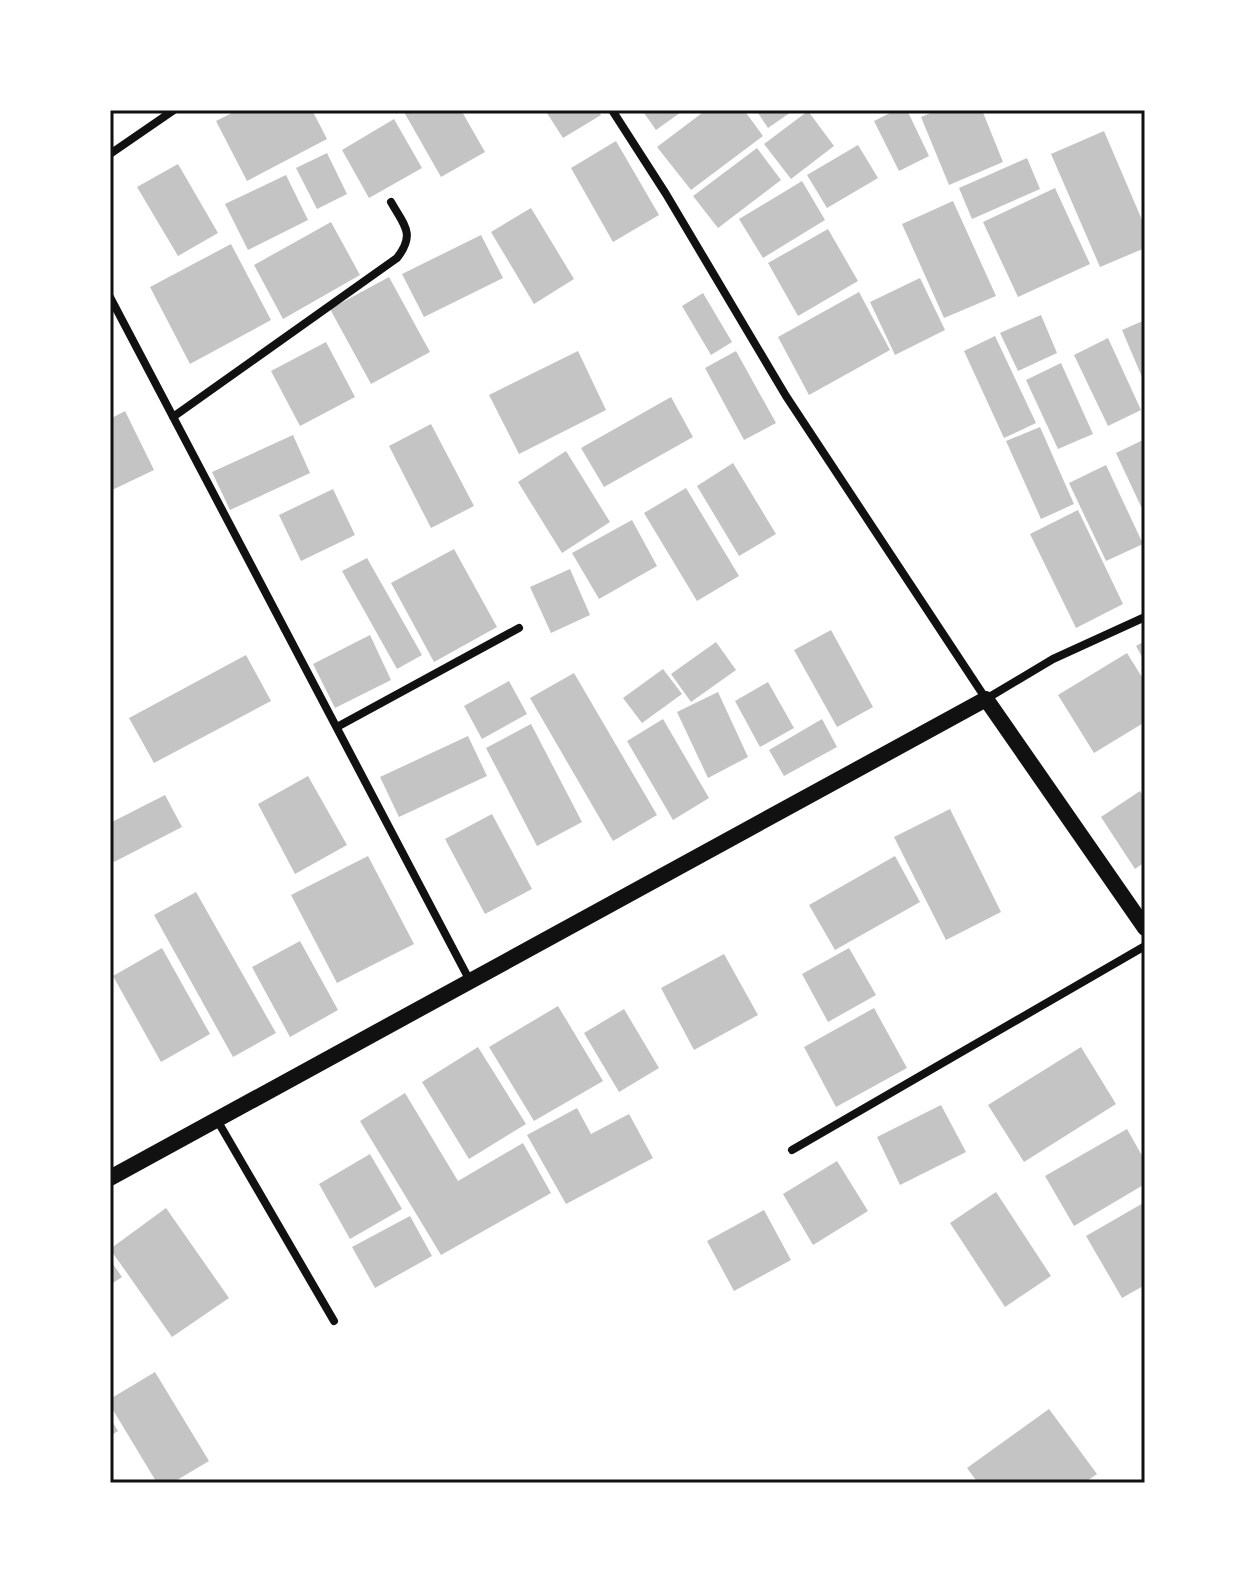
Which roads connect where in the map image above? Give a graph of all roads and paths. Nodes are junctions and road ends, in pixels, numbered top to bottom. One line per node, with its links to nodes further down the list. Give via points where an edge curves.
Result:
1 (174, 110): 3 (street)
2 (612, 110): 9 (street, via 786,396)
3 (110, 154)
4 (391, 202): 6 (street, via 408,233 397,258)
5 (110, 297): 6 (street)
6 (173, 417): 10 (street)
7 (1145, 617): 9 (street, via 1053,659)
8 (519, 628): 10 (street)
9 (986, 699): 11 (main road); 13 (main road)
10 (337, 727): 13 (street)
11 (1145, 928)
12 (1145, 946): 15 (street)
13 (470, 981): 14 (main road)
14 (216, 1119): 16 (main road); 17 (street)
15 (792, 1150)
16 (110, 1178)
17 (334, 1321)

